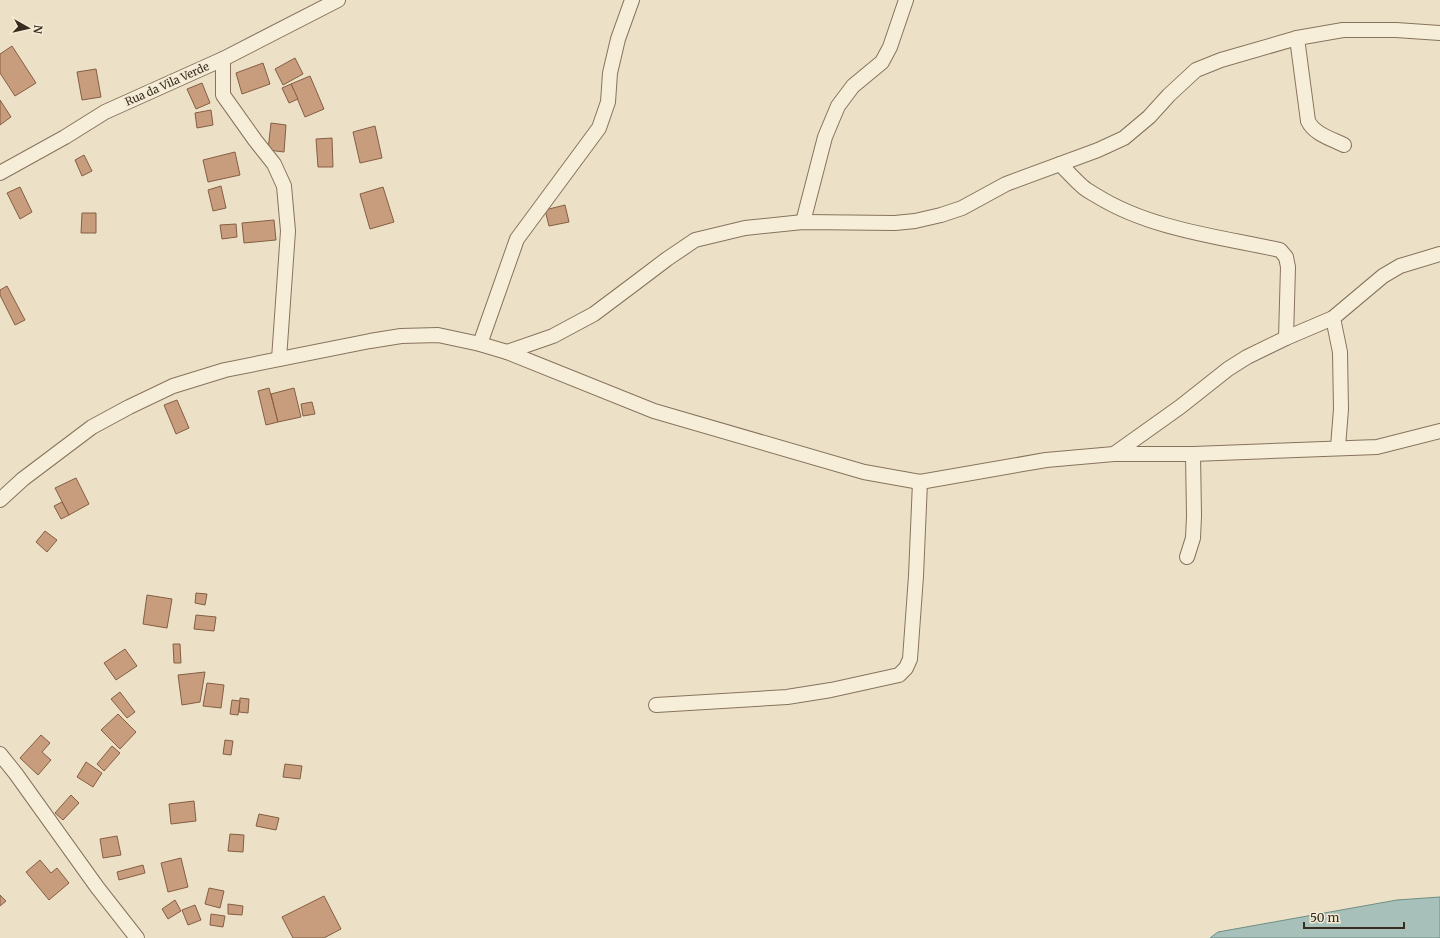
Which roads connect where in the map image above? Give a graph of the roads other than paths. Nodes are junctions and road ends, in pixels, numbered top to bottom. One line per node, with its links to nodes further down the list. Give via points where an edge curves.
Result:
1 (338, 0): 6 (street, Rua da Vila Verde)
2 (632, 0): 14 (street, via 618,40 610,73 608,102 598,128 517,238)
3 (906, 0): 10 (street, via 890,47 882,62 853,86 838,106 825,137)
4 (1440, 33): 5 (street, via 1343,30)
5 (1297, 38): 7 (street, via 1310,126); 8 (street, via 1196,70 1124,138)
6 (223, 59): 9 (street, Rua da Vila Verde, via 105,112); 16 (street, via 223,95 274,164 284,186 288,231)
7 (1344, 146)
8 (1060, 164): 10 (street, via 1006,184 962,208 915,221); 13 (street, via 1082,186 1113,206 1152,222 1280,250 1286,257 1288,267)
9 (0, 172)
10 (803, 222): 15 (street, via 745,228 695,240 594,314 553,336)
11 (1440, 254): 12 (street, via 1400,266 1383,276)
12 (1333, 318): 13 (street); 18 (street, via 1340,352 1341,409)
13 (1286, 338): 19 (street, via 1228,369)
14 (480, 344): 15 (street); 16 (street, via 438,335 401,336)
15 (507, 352): 21 (street, via 654,411 864,472)
16 (279, 359): 22 (street, via 225,370 173,386 129,407 92,427 42,464)
17 (1440, 431): 18 (street, via 1377,447)
18 (1338, 448): 20 (street)
19 (1114, 454): 20 (street); 21 (street, via 1046,460)
20 (1193, 454): 23 (street, via 1193,538)
21 (920, 482): 24 (street, via 910,659 906,668 899,674 787,697)
22 (0, 500)
23 (1188, 557)
24 (656, 705)
25 (0, 754): 26 (street)
26 (137, 938)

